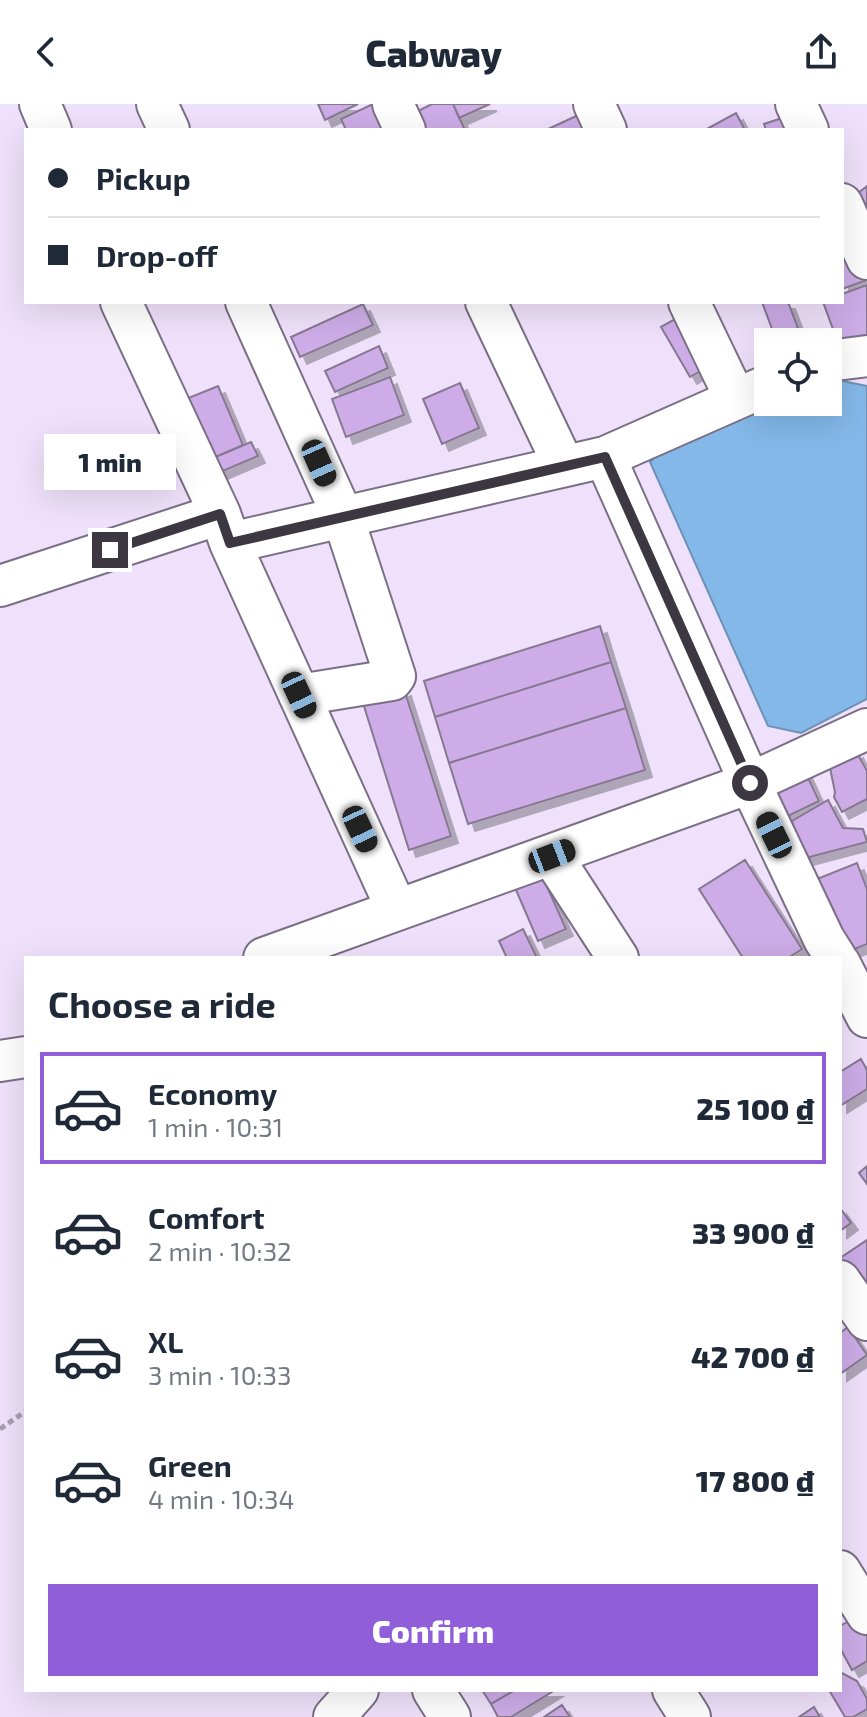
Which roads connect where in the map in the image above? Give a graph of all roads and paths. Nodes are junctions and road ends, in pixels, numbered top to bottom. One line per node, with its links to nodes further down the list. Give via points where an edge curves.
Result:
1 (40, 104): 6 (street)
2 (157, 104): 7 (street)
3 (393, 104): 8 (street)
4 (594, 104): 9 (street)
5 (796, 104): 10 (street)
6 (50, 128)
7 (168, 128)
8 (404, 128)
9 (605, 128)
10 (807, 128)
11 (844, 208): 12 (street)
12 (867, 259)
13 (122, 304): 23 (street)
14 (247, 304): 22 (street)
15 (487, 304): 21 (street)
16 (690, 304): 19 (street)
17 (867, 356): 18 (street)
18 (842, 359)
19 (752, 392): 20 (street)
20 (605, 457): 21 (street); 27 (street)
21 (564, 466): 22 (street)
22 (343, 517): 23 (street); 25 (street, via 395,676)
23 (225, 528): 24 (street); 25 (street)
24 (0, 586)
25 (299, 695): 29 (street)
26 (865, 734): 27 (street)
27 (750, 783): 28 (street); 31 (street)
28 (552, 856): 29 (street); 33 (street)
29 (397, 910): 30 (street)
30 (324, 948): 32 (street)
31 (826, 955)
32 (276, 956)
33 (617, 956)
34 (842, 979): 35 (street)
35 (867, 1017)
36 (24, 1058): 37 (street)
37 (0, 1061)
38 (842, 1284): 39 (street)
39 (867, 1320)
40 (24, 1412): 41 (path)
41 (0, 1429)
42 (842, 1574): 43 (street)
43 (867, 1614)
44 (356, 1692): 47 (street)
45 (434, 1692): 48 (street)
46 (674, 1692): 49 (street)
47 (334, 1717)
48 (450, 1717)
49 (690, 1717)

